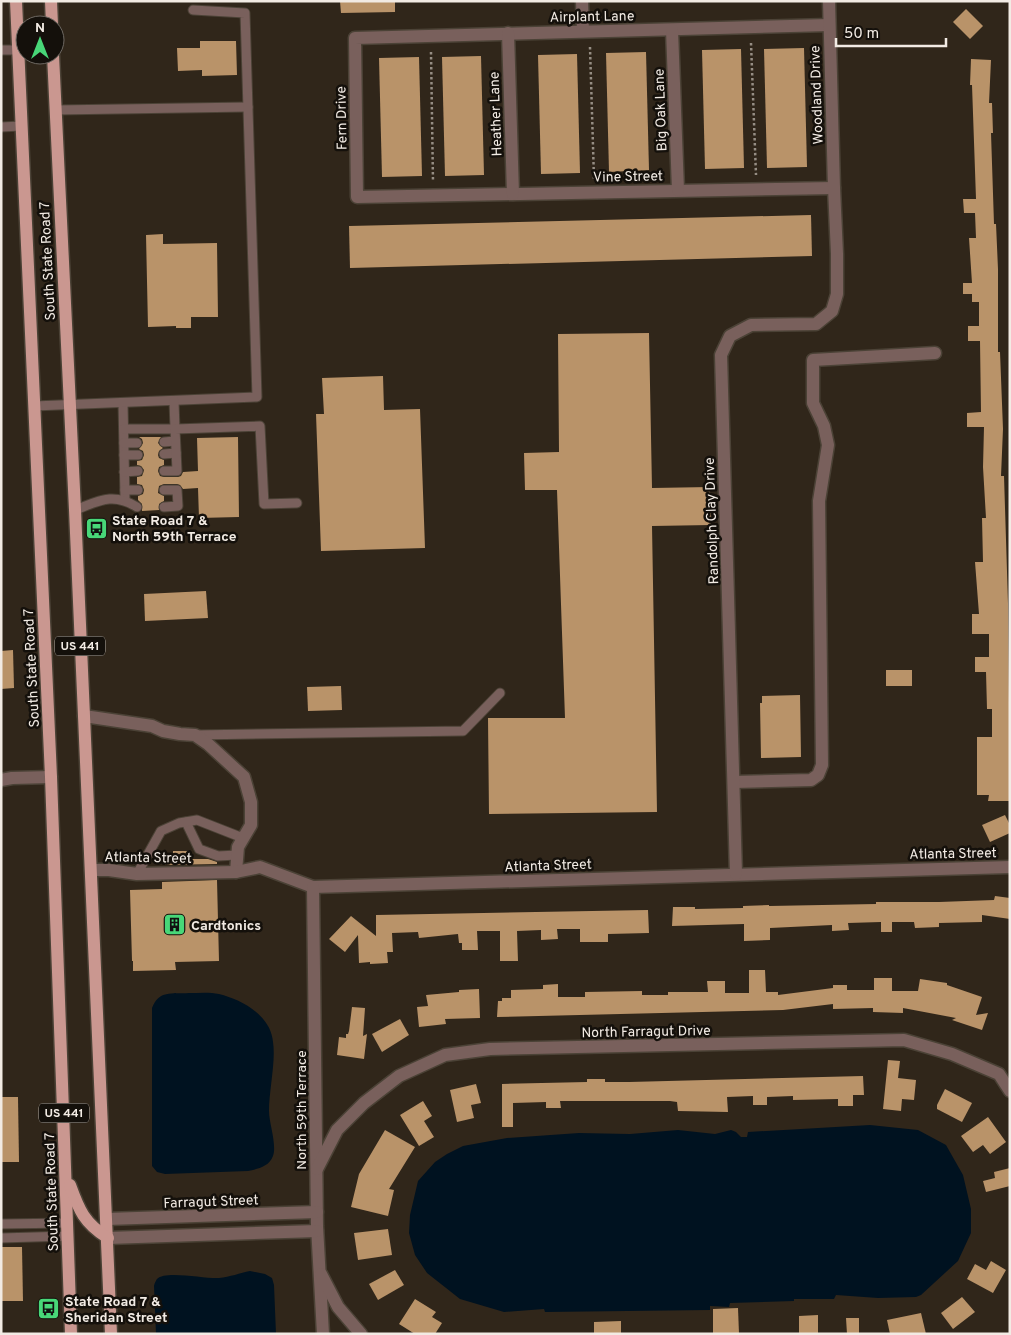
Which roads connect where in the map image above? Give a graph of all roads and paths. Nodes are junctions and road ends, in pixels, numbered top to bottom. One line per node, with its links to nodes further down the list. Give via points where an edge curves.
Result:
1 (16, 1): 6 (main road, South State Road 7 / US 441)
2 (50, 1): 7 (main road)
3 (582, 1): 10 (street)
4 (828, 1): 8 (street, Woodland Drive)
5 (193, 10): 20 (lane, via 244,12)
6 (17, 15)
7 (51, 15)
8 (829, 25): 9 (street, Airplant Lane); 27 (street, Woodland Drive)
9 (672, 30): 10 (street, Airplant Lane); 28 (street, Big Oak Lane)
10 (584, 31): 11 (street, Airplant Lane)
11 (508, 33): 12 (street, Airplant Lane); 29 (street, Heather Lane)
12 (355, 38): 30 (street, Fern Drive)
13 (751, 43): 24 (path)
14 (590, 47): 25 (path)
15 (1, 50): 16 (lane)
16 (15, 50)
17 (431, 52): 26 (path)
18 (19, 65): 22 (main road, South State Road 7 / US 441)
19 (54, 65): 21 (main road, South State Road 7 / US 441)
20 (248, 107): 21 (lane); 32 (lane, via 258,397)
21 (56, 110): 34 (main road, South State Road 7 / US 441)
22 (21, 126): 23 (lane); 35 (main road, South State Road 7 / US 441)
23 (1, 127)
24 (756, 175)
25 (594, 179)
26 (433, 182)
27 (834, 188): 28 (street, Vine Street); 61 (street, Randolph Clay Drive, via 837,294 832,311 816,324 751,325 730,336 721,355)
28 (678, 190): 29 (street, Vine Street)
29 (513, 194): 30 (street, Vine Street)
30 (357, 197)
31 (935, 353): 61 (street, via 813,360 813,403 824,426 828,445 818,501 822,765 818,775 811,780)
32 (174, 402): 33 (lane); 37 (lane)
33 (123, 403): 34 (lane); 36 (lane)
34 (69, 405): 35 (lane); 55 (main road, South State Road 7 / US 441)
35 (34, 406): 59 (main road, South State Road 7 / US 441)
36 (124, 429): 37 (lane); 41 (lane)
37 (175, 429): 38 (lane); 52 (lane, via 260,426 264,504)
38 (175, 441): 40 (lane); 43 (lane)
39 (137, 442): 41 (lane)
40 (164, 442)
41 (124, 443): 44 (lane)
42 (164, 454): 43 (lane)
43 (176, 454): 46 (lane, via 177,471)
44 (124, 455): 45 (lane); 47 (lane)
45 (138, 455)
46 (164, 471)
47 (124, 472): 48 (lane); 51 (lane)
48 (138, 472)
49 (138, 490): 51 (lane)
50 (164, 490): 54 (lane, via 177,490 178,506)
51 (125, 495): 53 (lane); 55 (lane)
52 (297, 503)
53 (137, 507)
54 (164, 507)
55 (75, 510): 57 (main road, South State Road 7 / US 441)
56 (500, 692): 58 (lane, via 463,731)
57 (84, 716): 58 (street); 66 (main road, South State Road 7 / US 441)
58 (195, 735): 63 (street, via 244,777 251,802 251,825)
59 (50, 777): 60 (street); 74 (main road, South State Road 7 / US 441)
60 (1, 780)
61 (734, 782): 69 (street, Randolph Clay Drive)
62 (186, 822): 63 (lane, via 197,820); 64 (lane, via 199,848 218,856); 68 (lane, via 161,831)
63 (243, 838): 64 (street)
64 (237, 855): 67 (street)
65 (1010, 867): 69 (street, Atlanta Street)
66 (91, 870): 68 (street, Atlanta Street); 76 (main road, South State Road 7 / US 441)
67 (236, 872): 68 (street, Atlanta Street); 70 (street, Atlanta Street, via 260,867)
68 (137, 874)
69 (736, 874): 70 (street, Atlanta Street)
70 (313, 887): 73 (street, North 59th Terrace)
71 (1005, 1073): 72 (street, North Farragut Drive); 73 (street, North Farragut Drive, via 904,1040 463,1052 445,1055 399,1076 364,1103 337,1130)
72 (1010, 1091)
73 (316, 1169): 75 (street, North 59th Terrace)
74 (66, 1173): 78 (main road, South State Road 7 / US 441); 81 (main road, via 79,1210 87,1222)
75 (316, 1212): 76 (street, Farragut Street); 79 (street, North 59th Terrace)
76 (107, 1219): 81 (main road, South State Road 7 / US 441)
77 (1, 1224): 78 (lane)
78 (68, 1230): 80 (lane); 83 (main road, South State Road 7 / US 441)
79 (317, 1232): 81 (street); 82 (street, North 59th Terrace)
80 (1, 1238)
81 (108, 1238): 84 (main road, South State Road 7 / US 441)
82 (319, 1269): 85 (street, North 59th Terrace); 86 (street, via 338,1307)
83 (70, 1334)
84 (111, 1334)
85 (323, 1334)
86 (361, 1334)

